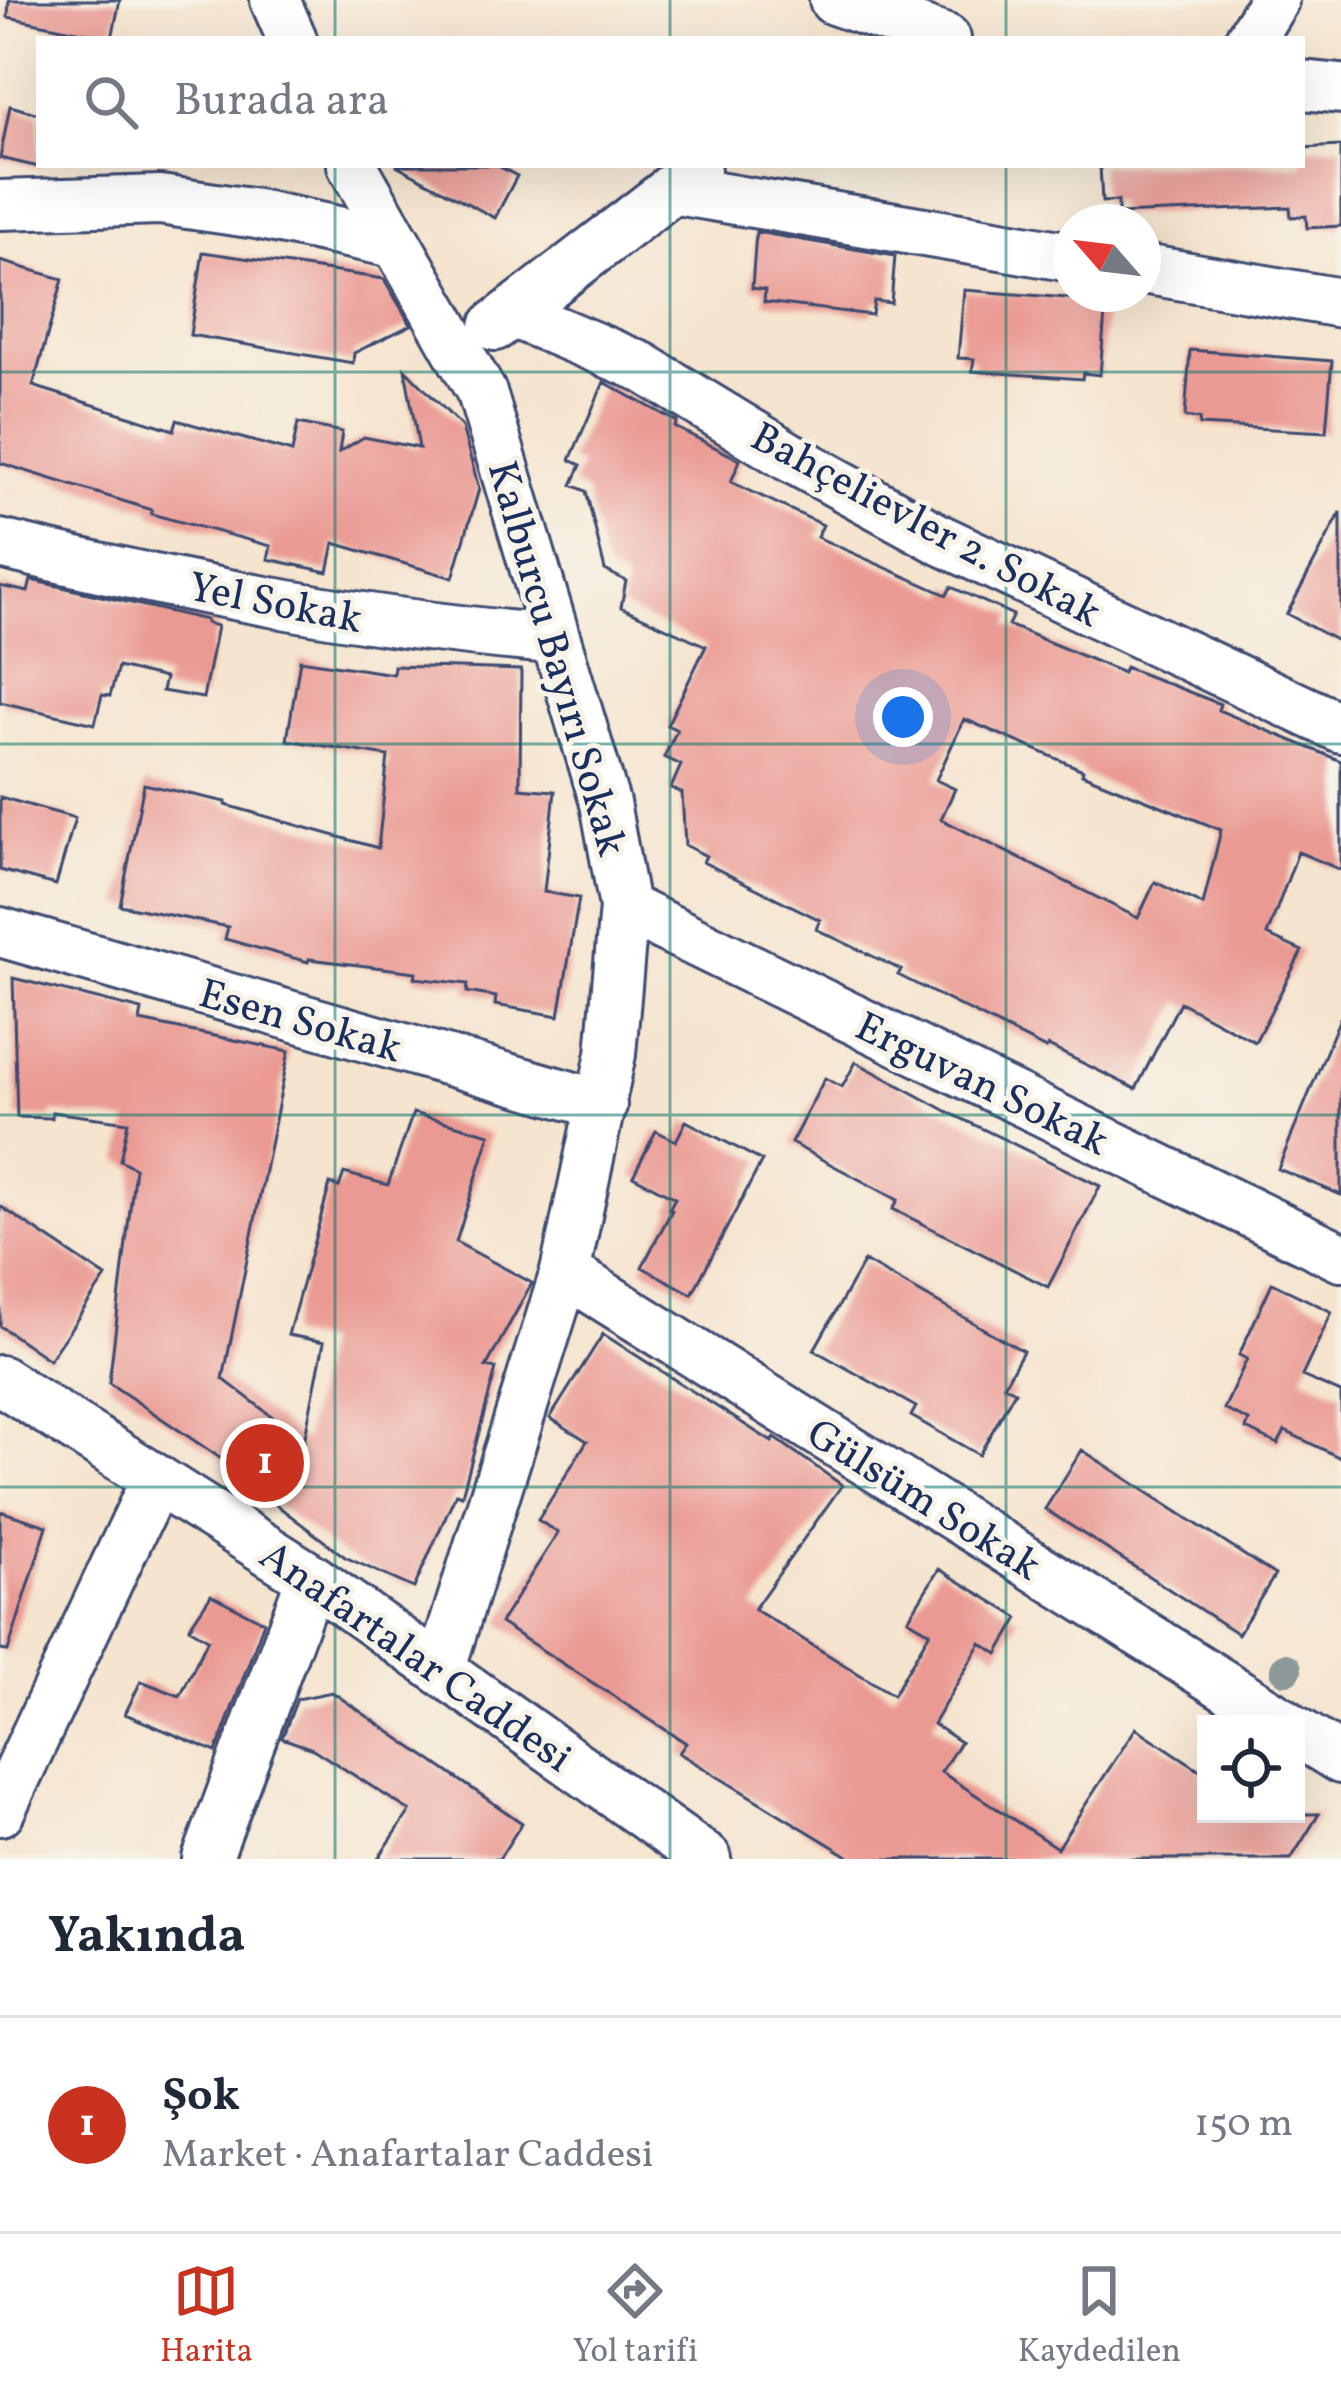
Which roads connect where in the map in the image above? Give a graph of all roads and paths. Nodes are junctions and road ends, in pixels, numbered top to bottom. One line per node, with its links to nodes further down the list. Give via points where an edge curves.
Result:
1 (274, 0): 4 (street)
2 (835, 0): 5 (street)
3 (1274, 0): 6 (street)
4 (291, 36)
5 (937, 36)
6 (1252, 36)
7 (1305, 86): 8 (street)
8 (1341, 89)
9 (354, 168): 12 (street, Kalburcu Bayırı Sokak)
10 (688, 177): 13 (street); 16 (street)
11 (0, 205): 12 (street, via 160,200)
12 (394, 243): 17 (street, Kalburcu Bayırı Sokak)
13 (1053, 253)
14 (1161, 272): 15 (street)
15 (1341, 303)
16 (515, 314): 17 (street); 20 (street, Bahçelievler 2. Sokak, via 642,367 941,540)
17 (458, 348): 19 (street, Kalburcu Bayırı Sokak, via 482,393)
18 (0, 544): 19 (street, Yel Sokak, via 326,612)
19 (554, 639): 21 (street, Kalburcu Bayırı Sokak, via 605,803)
20 (1341, 728)
21 (624, 908): 23 (street, Kalburcu Bayırı Sokak); 24 (street, Erguvan Sokak)
22 (0, 932): 23 (street, Esen Sokak)
23 (602, 1105): 25 (street, Kalburcu Bayırı Sokak)
24 (1341, 1257)
25 (565, 1272): 29 (street, Kalburcu Bayırı Sokak); 30 (street, Gülsüm Sokak)
26 (0, 1380): 27 (street, Anafartalar Caddesi)
27 (156, 1479): 28 (street, Anafartalar Caddesi); 33 (street)
28 (311, 1578): 29 (street, Anafartalar Caddesi); 34 (street)
29 (441, 1667): 35 (street, Anafartalar Caddesi)
30 (1272, 1715)
31 (1305, 1737): 32 (street)
32 (1341, 1759)
33 (0, 1811)
34 (207, 1859)
35 (707, 1859)

